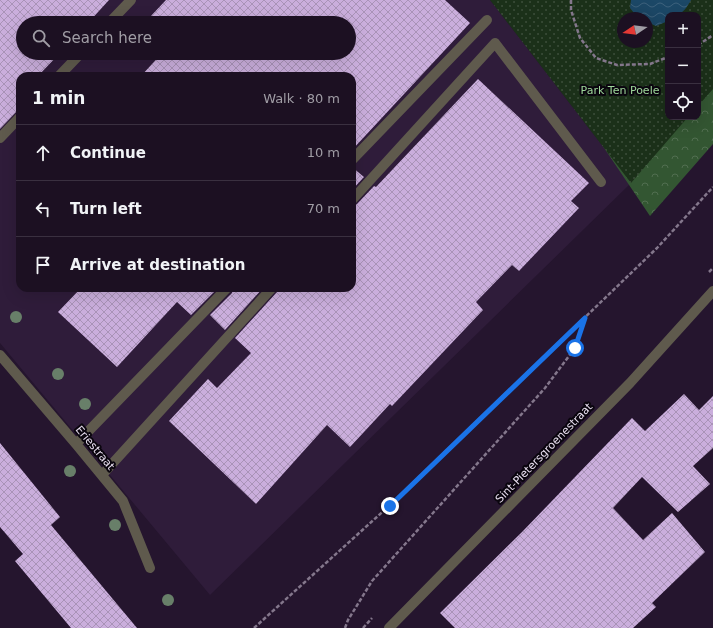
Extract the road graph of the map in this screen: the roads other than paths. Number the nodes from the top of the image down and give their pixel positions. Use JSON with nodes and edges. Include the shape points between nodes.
{"nodes":[{"id":1,"x":131,"y":0,"type":"edge"},
{"id":2,"x":116,"y":16,"type":"edge"},
{"id":3,"x":487,"y":20,"type":"dead end"},
{"id":4,"x":74,"y":60,"type":"edge"},
{"id":5,"x":63,"y":72,"type":"edge"},
{"id":6,"x":16,"y":121,"type":"edge"},
{"id":7,"x":0,"y":138,"type":"edge"},
{"id":8,"x":356,"y":156,"type":"edge"},
{"id":9,"x":601,"y":182,"type":"dead end"},
{"id":10,"x":356,"y":196,"type":"edge"},
{"id":11,"x":713,"y":291,"type":"edge"},
{"id":12,"x":223,"y":292,"type":"edge"},
{"id":13,"x":268,"y":292,"type":"edge"},
{"id":14,"x":0,"y":355,"type":"edge"},
{"id":15,"x":76,"y":444,"type":"junction"},
{"id":16,"x":102,"y":475,"type":"junction"},
{"id":17,"x":150,"y":568,"type":"dead end"},
{"id":18,"x":389,"y":628,"type":"edge"}],
"edges":[{"from":1,"to":2,"type":"street"},
{"from":3,"to":8,"type":"street"},
{"from":4,"to":5,"type":"street"},
{"from":6,"to":7,"type":"street"},
{"from":9,"to":10,"type":"street","via":[[495,43]]},
{"from":11,"to":18,"type":"street","name":"Sint-Pietersgroenestraat","via":[[630,383]]},
{"from":12,"to":15,"type":"street"},
{"from":13,"to":16,"type":"street"},
{"from":14,"to":15,"type":"street","name":"Eriestraat"},
{"from":15,"to":16,"type":"street","name":"Eriestraat"},
{"from":16,"to":17,"type":"street","name":"Eriestraat","via":[[123,501]]}]}
